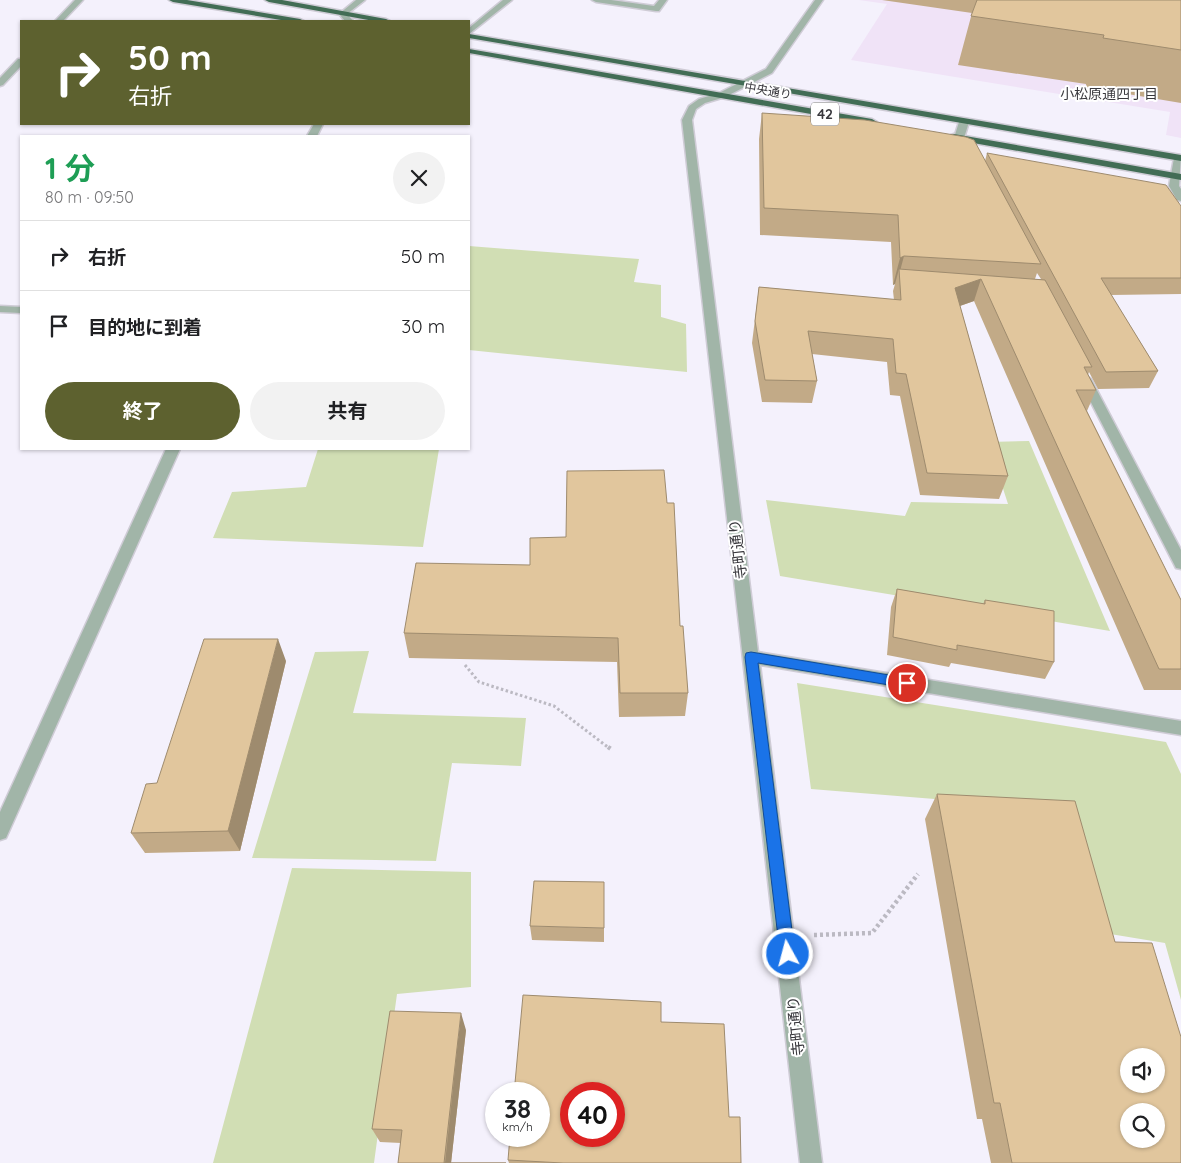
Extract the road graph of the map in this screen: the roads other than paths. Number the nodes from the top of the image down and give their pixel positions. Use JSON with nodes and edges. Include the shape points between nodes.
{"nodes":[{"id":1,"x":79,"y":0,"type":"edge"},
{"id":2,"x":173,"y":0,"type":"edge"},
{"id":3,"x":269,"y":0,"type":"edge"},
{"id":4,"x":361,"y":0,"type":"edge"},
{"id":5,"x":508,"y":0,"type":"edge"},
{"id":6,"x":596,"y":0,"type":"edge"},
{"id":7,"x":663,"y":0,"type":"edge"},
{"id":8,"x":819,"y":0,"type":"edge"},
{"id":9,"x":344,"y":14,"type":"junction"},
{"id":10,"x":60,"y":20,"type":"edge"},
{"id":11,"x":294,"y":20,"type":"edge"},
{"id":12,"x":348,"y":20,"type":"edge"},
{"id":13,"x":380,"y":20,"type":"edge"},
{"id":14,"x":470,"y":31,"type":"edge"},
{"id":15,"x":470,"y":36,"type":"edge"},
{"id":16,"x":470,"y":51,"type":"edge"},
{"id":17,"x":20,"y":62,"type":"edge"},
{"id":18,"x":748,"y":83,"type":"junction"},
{"id":19,"x":0,"y":84,"type":"edge"},
{"id":20,"x":722,"y":96,"type":"junction"},
{"id":21,"x":964,"y":122,"type":"junction"},
{"id":22,"x":883,"y":124,"type":"edge"},
{"id":23,"x":940,"y":134,"type":"edge"},
{"id":24,"x":959,"y":138,"type":"junction"},
{"id":25,"x":1180,"y":158,"type":"edge"},
{"id":26,"x":972,"y":163,"type":"edge"},
{"id":27,"x":1178,"y":177,"type":"edge"},
{"id":28,"x":1181,"y":198,"type":"edge"},
{"id":29,"x":0,"y":309,"type":"edge"},
{"id":30,"x":20,"y":310,"type":"edge"},
{"id":31,"x":1078,"y":366,"type":"edge"},
{"id":32,"x":173,"y":450,"type":"edge"},
{"id":33,"x":1181,"y":564,"type":"edge"},
{"id":34,"x":751,"y":657,"type":"junction"},
{"id":35,"x":1181,"y":728,"type":"edge"},
{"id":36,"x":0,"y":832,"type":"edge"},
{"id":37,"x":811,"y":1163,"type":"edge"}],
"edges":[{"from":1,"to":10,"type":"street"},
{"from":2,"to":11,"type":"highway"},
{"from":3,"to":9,"type":"highway"},
{"from":4,"to":9,"type":"street"},
{"from":5,"to":14,"type":"street"},
{"from":6,"to":7,"type":"street","via":[[656,9]]},
{"from":8,"to":18,"type":"street","name":"寺町通り","via":[[769,71]]},
{"from":9,"to":12,"type":"street"},
{"from":9,"to":13,"type":"highway"},
{"from":15,"to":18,"type":"highway","name":"中央通り","number":"42"},
{"from":16,"to":20,"type":"highway","name":"中央通り","number":"42"},
{"from":17,"to":19,"type":"street"},
{"from":18,"to":20,"type":"street","name":"寺町通り"},
{"from":18,"to":21,"type":"highway","name":"中央通り","number":"42"},
{"from":20,"to":22,"type":"highway","name":"中央通り","number":"42"},
{"from":20,"to":34,"type":"street","name":"寺町通り","via":[[702,101],[692,108],[687,120]]},
{"from":21,"to":24,"type":"street"},
{"from":21,"to":25,"type":"highway","name":"中央通り","number":"42"},
{"from":23,"to":24,"type":"highway"},
{"from":24,"to":26,"type":"street"},
{"from":24,"to":27,"type":"highway"},
{"from":25,"to":27,"type":"street"},
{"from":27,"to":28,"type":"street","via":[[1174,186]]},
{"from":29,"to":30,"type":"street"},
{"from":31,"to":33,"type":"street"},
{"from":32,"to":36,"type":"street"},
{"from":34,"to":35,"type":"street"},
{"from":34,"to":37,"type":"street","name":"寺町通り"}]}
